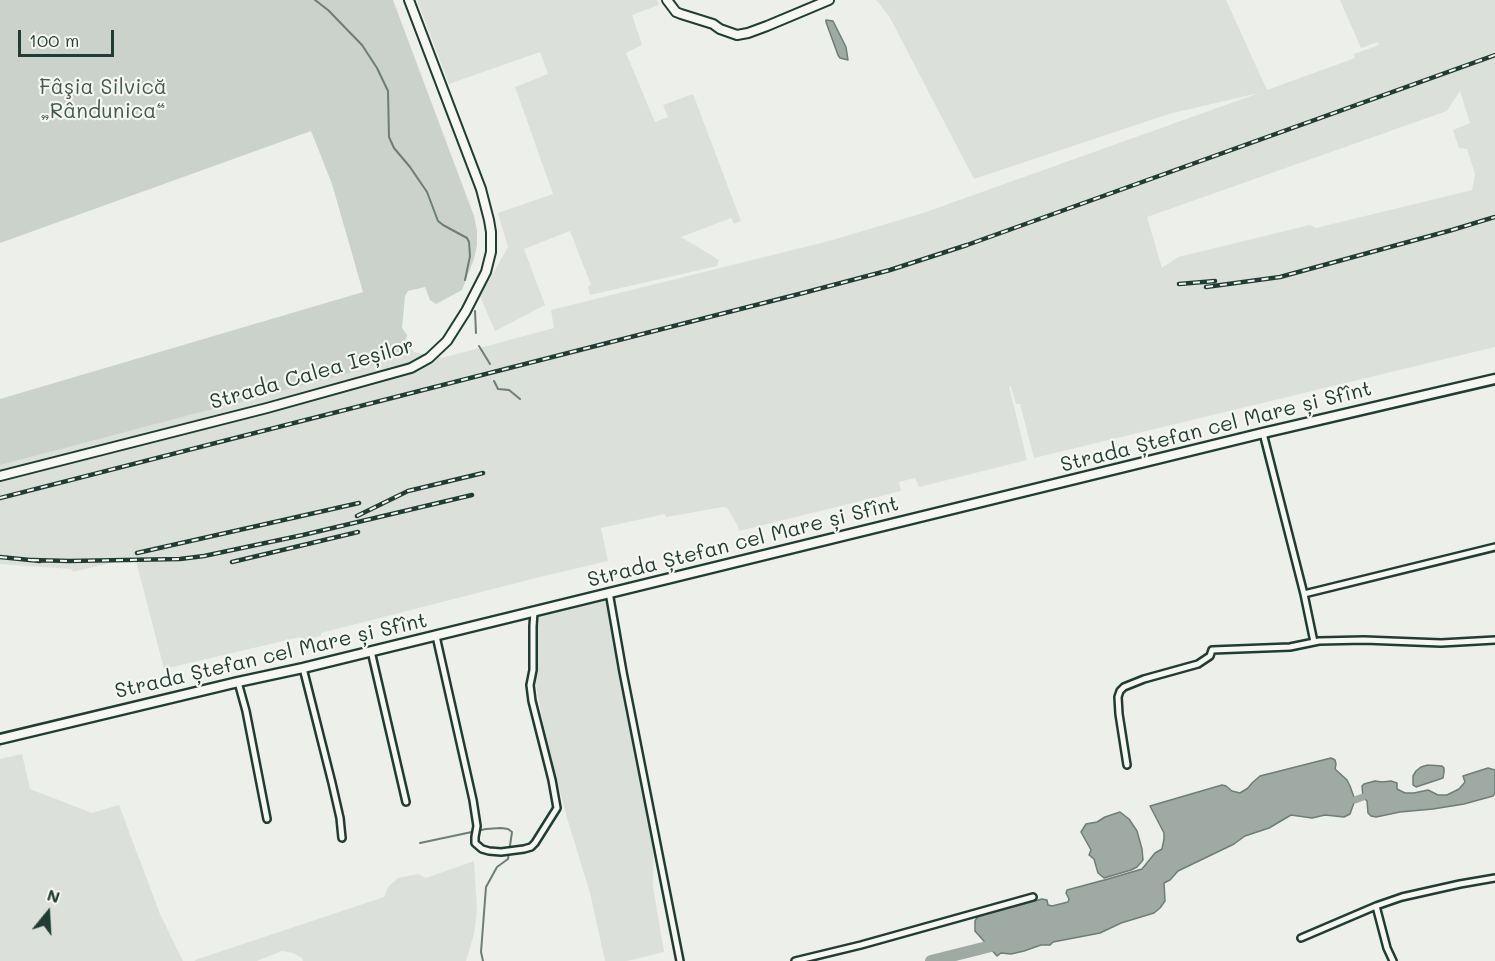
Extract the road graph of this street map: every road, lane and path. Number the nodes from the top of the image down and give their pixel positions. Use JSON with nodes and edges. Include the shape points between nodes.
{"nodes":[{"id":1,"x":409,"y":0,"type":"edge"},
{"id":2,"x":667,"y":0,"type":"edge"},
{"id":3,"x":829,"y":0,"type":"edge"},
{"id":4,"x":1495,"y":379,"type":"edge"},
{"id":5,"x":1263,"y":433,"type":"junction"},
{"id":6,"x":0,"y":476,"type":"edge"},
{"id":7,"x":1495,"y":547,"type":"edge"},
{"id":8,"x":609,"y":592,"type":"junction"},
{"id":9,"x":1304,"y":594,"type":"junction"},
{"id":10,"x":534,"y":612,"type":"junction"},
{"id":11,"x":436,"y":636,"type":"junction"},
{"id":12,"x":1495,"y":640,"type":"edge"},
{"id":13,"x":1314,"y":642,"type":"junction"},
{"id":14,"x":371,"y":651,"type":"junction"},
{"id":15,"x":303,"y":668,"type":"junction"},
{"id":16,"x":238,"y":682,"type":"junction"},
{"id":17,"x":0,"y":739,"type":"edge"},
{"id":18,"x":1127,"y":765,"type":"dead end"},
{"id":19,"x":406,"y":802,"type":"dead end"},
{"id":20,"x":267,"y":819,"type":"dead end"},
{"id":21,"x":342,"y":838,"type":"dead end"},
{"id":22,"x":1495,"y":878,"type":"edge"},
{"id":23,"x":1033,"y":897,"type":"dead end"},
{"id":24,"x":1376,"y":906,"type":"junction"},
{"id":25,"x":1301,"y":938,"type":"dead end"},
{"id":26,"x":680,"y":961,"type":"edge"},
{"id":27,"x":795,"y":961,"type":"edge"},
{"id":28,"x":1393,"y":961,"type":"edge"}],
"edges":[{"from":1,"to":6,"type":"street","name":"Strada Calea Ieșilor","via":[[481,189],[491,232],[486,272],[447,342],[411,368]]},
{"from":2,"to":3,"type":"street","via":[[676,12],[737,34]]},
{"from":4,"to":5,"type":"main road","name":"Strada Ștefan cel Mare și Sfînt"},
{"from":5,"to":8,"type":"main road","name":"Strada Ștefan cel Mare și Sfînt"},
{"from":5,"to":9,"type":"street"},
{"from":7,"to":9,"type":"street"},
{"from":8,"to":10,"type":"main road","name":"Strada Ștefan cel Mare și Sfînt"},
{"from":8,"to":26,"type":"street"},
{"from":9,"to":13,"type":"street"},
{"from":10,"to":11,"type":"main road","name":"Strada Ștefan cel Mare și Sfînt"},
{"from":10,"to":11,"type":"street","via":[[530,685],[557,808],[531,847],[495,852],[476,843],[473,800]]},
{"from":11,"to":14,"type":"main road","name":"Strada Ștefan cel Mare și Sfînt"},
{"from":12,"to":13,"type":"street","via":[[1441,644]]},
{"from":13,"to":18,"type":"street","via":[[1290,647],[1212,650],[1198,664],[1124,687],[1118,697]]},
{"from":14,"to":15,"type":"main road","name":"Strada Ștefan cel Mare și Sfînt"},
{"from":14,"to":19,"type":"street"},
{"from":15,"to":16,"type":"main road","name":"Strada Ștefan cel Mare și Sfînt"},
{"from":15,"to":21,"type":"street"},
{"from":16,"to":17,"type":"main road","name":"Strada Ștefan cel Mare și Sfînt"},
{"from":16,"to":20,"type":"street"},
{"from":22,"to":24,"type":"street"},
{"from":23,"to":27,"type":"street"},
{"from":24,"to":25,"type":"street"},
{"from":24,"to":28,"type":"street"}]}
